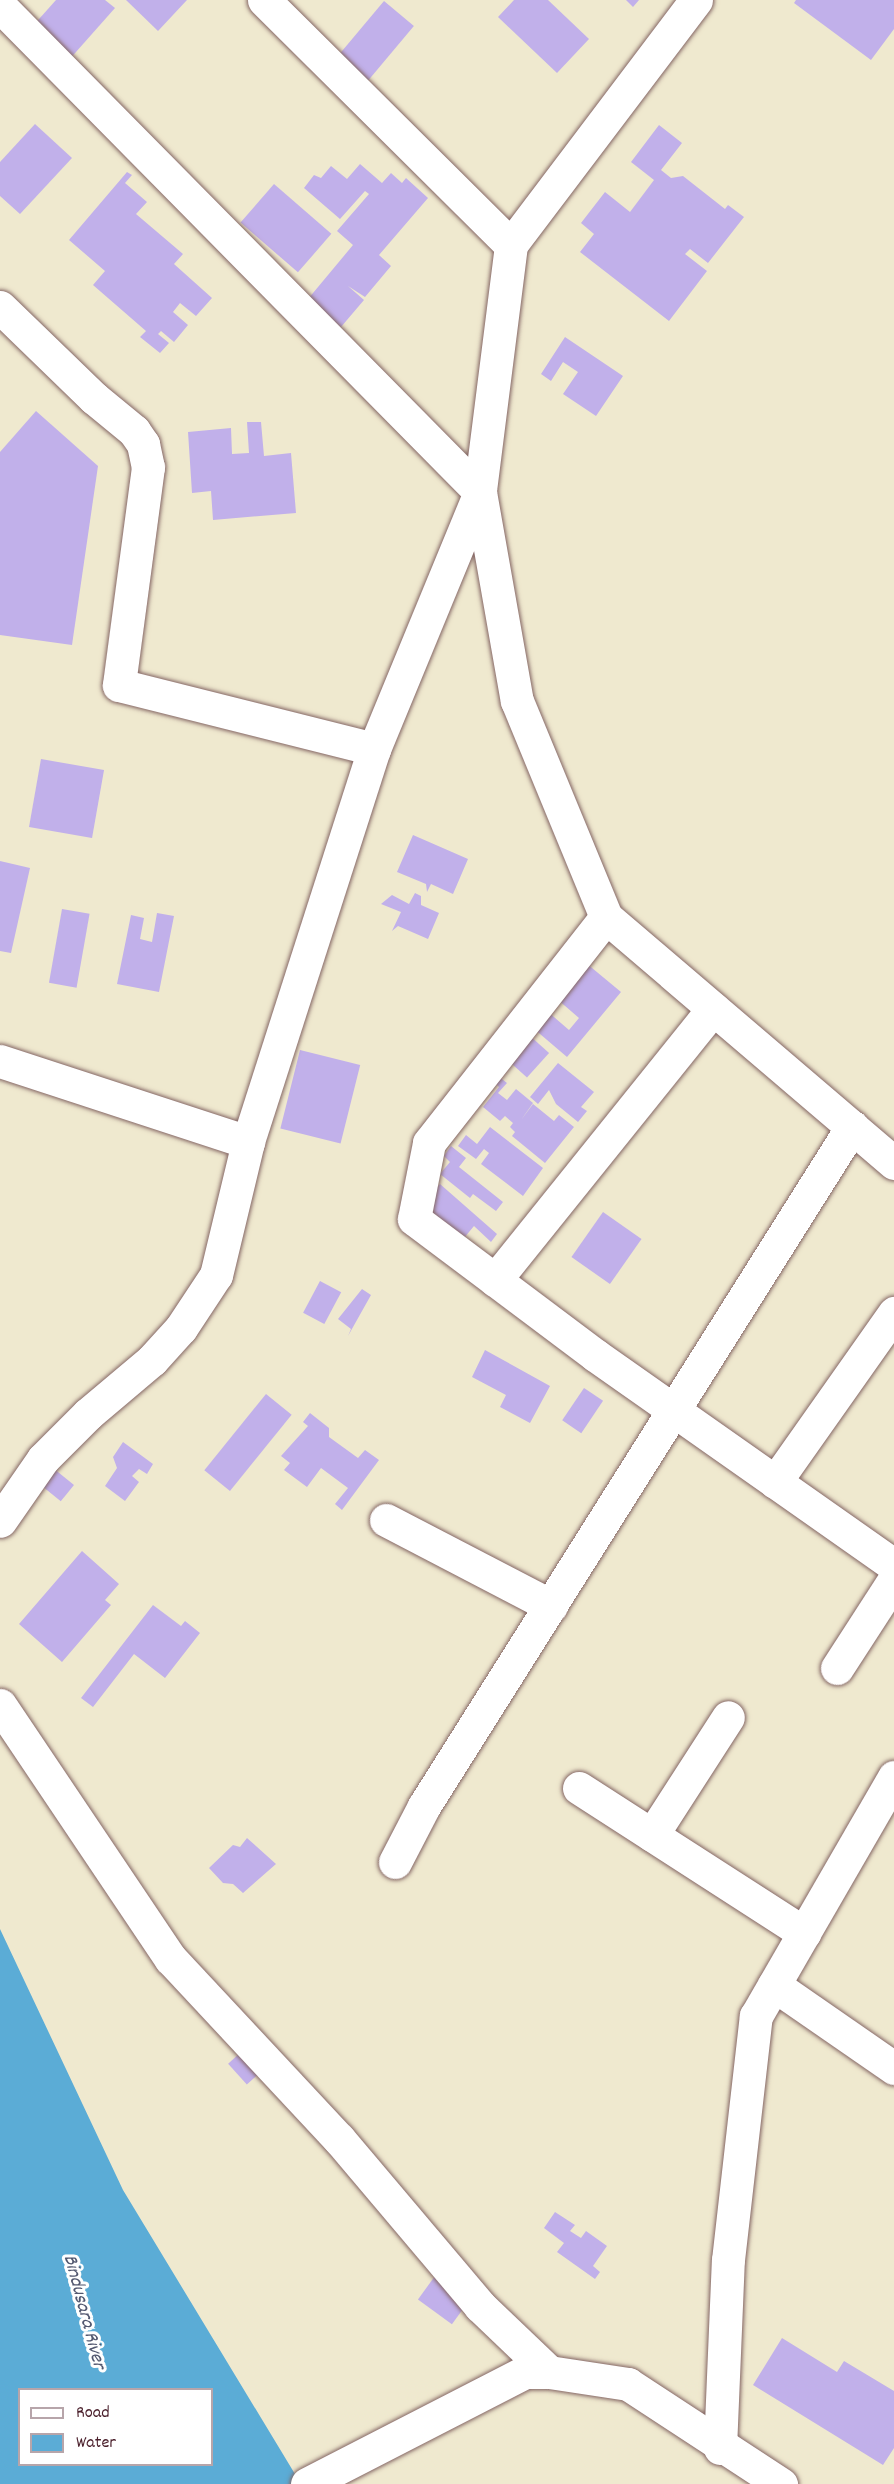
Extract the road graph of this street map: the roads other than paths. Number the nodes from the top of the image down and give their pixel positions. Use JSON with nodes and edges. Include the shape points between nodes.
{"nodes":[{"id":1,"x":264,"y":0,"type":"edge"},
{"id":2,"x":696,"y":0,"type":"edge"},
{"id":3,"x":0,"y":6,"type":"edge"},
{"id":4,"x":510,"y":245,"type":"junction"},
{"id":5,"x":0,"y":307,"type":"edge"},
{"id":6,"x":480,"y":492,"type":"junction"},
{"id":7,"x":374,"y":749,"type":"junction"},
{"id":8,"x":606,"y":917,"type":"junction"},
{"id":9,"x":713,"y":1009,"type":"junction"},
{"id":10,"x":0,"y":1062,"type":"edge"},
{"id":11,"x":852,"y":1127,"type":"junction"},
{"id":12,"x":248,"y":1142,"type":"junction"},
{"id":13,"x":894,"y":1163,"type":"edge"},
{"id":14,"x":495,"y":1280,"type":"junction"},
{"id":15,"x":894,"y":1312,"type":"edge"},
{"id":16,"x":674,"y":1410,"type":"junction"},
{"id":17,"x":775,"y":1482,"type":"junction"},
{"id":18,"x":386,"y":1520,"type":"dead end"},
{"id":19,"x":0,"y":1521,"type":"edge"},
{"id":20,"x":894,"y":1565,"type":"edge"},
{"id":21,"x":894,"y":1580,"type":"edge"},
{"id":22,"x":551,"y":1606,"type":"junction"},
{"id":23,"x":837,"y":1668,"type":"dead end"},
{"id":24,"x":0,"y":1705,"type":"edge"},
{"id":25,"x":728,"y":1717,"type":"dead end"},
{"id":26,"x":894,"y":1777,"type":"edge"},
{"id":27,"x":579,"y":1788,"type":"dead end"},
{"id":28,"x":652,"y":1835,"type":"junction"},
{"id":29,"x":395,"y":1862,"type":"dead end"},
{"id":30,"x":804,"y":1933,"type":"junction"},
{"id":31,"x":774,"y":1985,"type":"junction"},
{"id":32,"x":894,"y":2068,"type":"edge"},
{"id":33,"x":549,"y":2372,"type":"junction"},
{"id":34,"x":720,"y":2448,"type":"junction"},
{"id":35,"x":307,"y":2484,"type":"edge"},
{"id":36,"x":782,"y":2484,"type":"edge"}],
"edges":[{"from":1,"to":4,"type":"street"},
{"from":2,"to":4,"type":"street"},
{"from":3,"to":6,"type":"street"},
{"from":4,"to":6,"type":"street"},
{"from":5,"to":7,"type":"street","via":[[78,384],[134,431],[143,444],[148,466],[119,685]]},
{"from":6,"to":7,"type":"street"},
{"from":6,"to":8,"type":"street","via":[[516,701]]},
{"from":7,"to":12,"type":"street"},
{"from":8,"to":9,"type":"street"},
{"from":8,"to":14,"type":"street","via":[[429,1143],[414,1219]]},
{"from":9,"to":11,"type":"street"},
{"from":9,"to":14,"type":"street"},
{"from":10,"to":12,"type":"street"},
{"from":11,"to":13,"type":"street"},
{"from":11,"to":16,"type":"street"},
{"from":12,"to":19,"type":"street","via":[[216,1275],[181,1328],[152,1360],[88,1414],[43,1459]]},
{"from":14,"to":16,"type":"street"},
{"from":15,"to":17,"type":"street"},
{"from":16,"to":17,"type":"street"},
{"from":16,"to":22,"type":"street"},
{"from":17,"to":20,"type":"street"},
{"from":18,"to":22,"type":"street"},
{"from":21,"to":23,"type":"street"},
{"from":22,"to":29,"type":"street","via":[[424,1806]]},
{"from":24,"to":33,"type":"street","via":[[171,1959],[339,2139],[480,2306]]},
{"from":25,"to":28,"type":"street"},
{"from":26,"to":30,"type":"street"},
{"from":27,"to":28,"type":"street"},
{"from":28,"to":30,"type":"street"},
{"from":30,"to":31,"type":"street"},
{"from":31,"to":32,"type":"street"},
{"from":31,"to":34,"type":"street","via":[[756,2016],[753,2039],[728,2260]]},
{"from":33,"to":34,"type":"street","via":[[628,2384]]},
{"from":33,"to":35,"type":"street","via":[[525,2372]]},
{"from":34,"to":36,"type":"street"}]}
